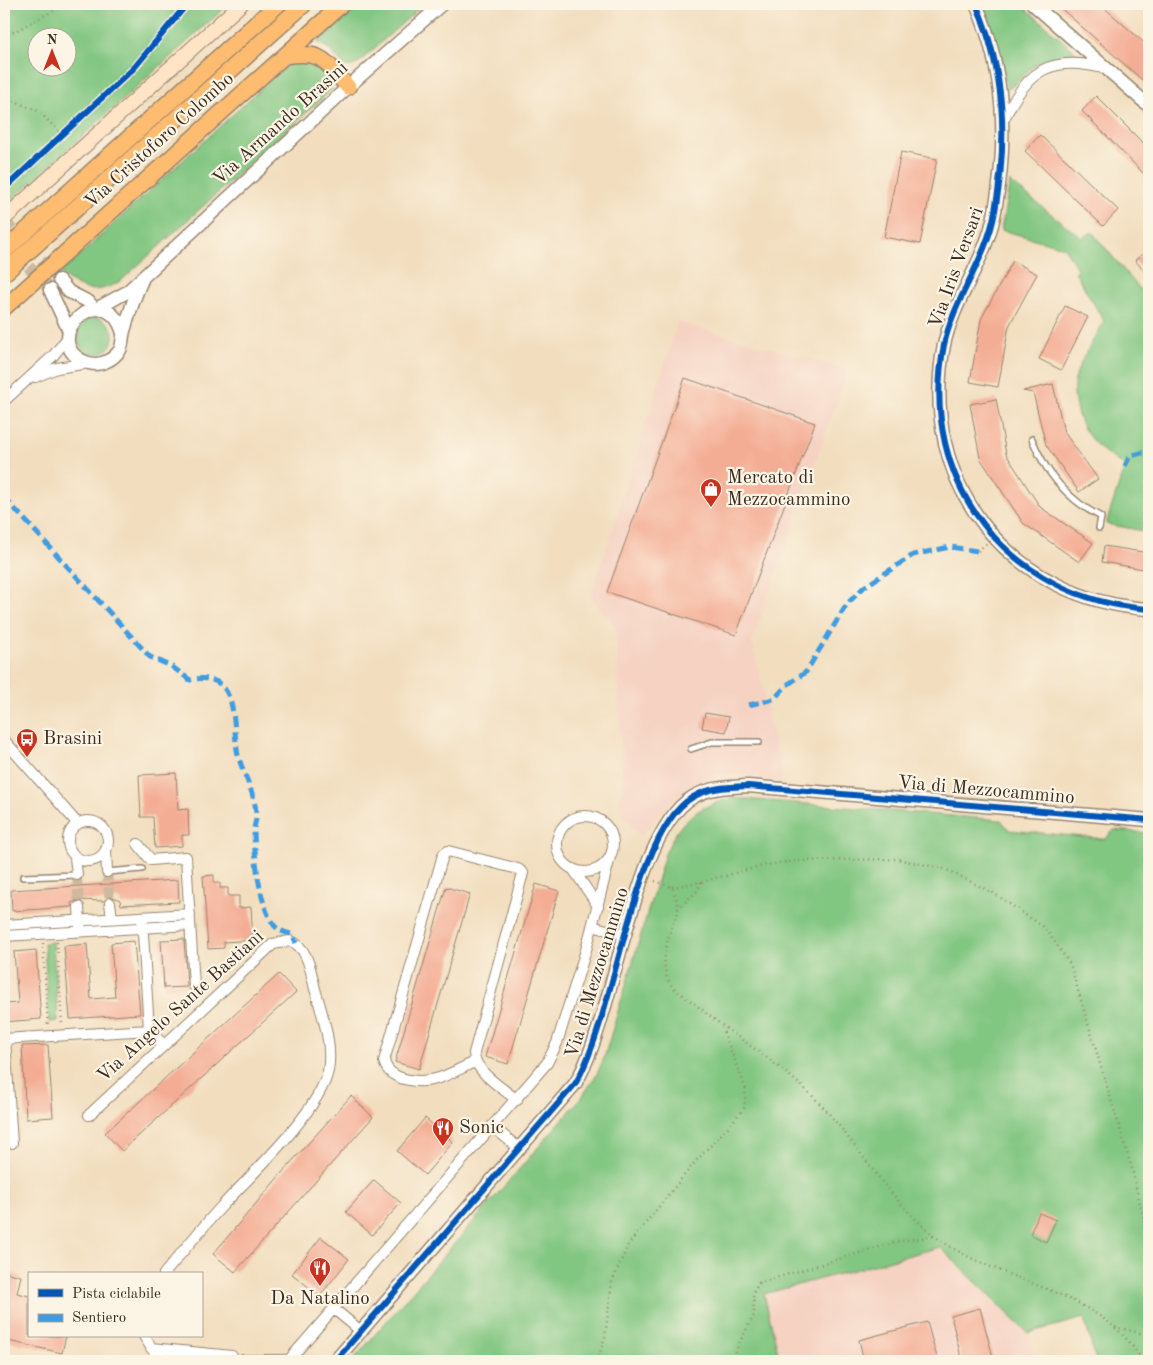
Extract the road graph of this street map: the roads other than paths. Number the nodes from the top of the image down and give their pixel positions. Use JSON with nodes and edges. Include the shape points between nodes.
{"nodes":[{"id":1,"x":241,"y":4,"type":"edge"},
{"id":2,"x":278,"y":4,"type":"edge"},
{"id":3,"x":304,"y":4,"type":"edge"},
{"id":4,"x":342,"y":4,"type":"edge"},
{"id":5,"x":442,"y":4,"type":"edge"},
{"id":6,"x":976,"y":4,"type":"edge"},
{"id":7,"x":1033,"y":4,"type":"edge"},
{"id":8,"x":284,"y":56,"type":"junction"},
{"id":9,"x":1109,"y":70,"type":"junction"},
{"id":10,"x":348,"y":87,"type":"junction"},
{"id":11,"x":1149,"y":106,"type":"edge"},
{"id":12,"x":1004,"y":119,"type":"junction"},
{"id":13,"x":4,"y":219,"type":"edge"},
{"id":14,"x":4,"y":251,"type":"edge"},
{"id":15,"x":4,"y":273,"type":"edge"},
{"id":16,"x":145,"y":274,"type":"junction"},
{"id":17,"x":59,"y":280,"type":"tunnel mouth"},
{"id":18,"x":50,"y":290,"type":"tunnel mouth"},
{"id":19,"x":4,"y":308,"type":"edge"},
{"id":20,"x":95,"y":309,"type":"junction"},
{"id":21,"x":123,"y":333,"type":"junction"},
{"id":22,"x":69,"y":334,"type":"junction"},
{"id":23,"x":90,"y":363,"type":"junction"},
{"id":24,"x":26,"y":382,"type":"junction"},
{"id":25,"x":4,"y":401,"type":"edge"},
{"id":26,"x":1032,"y":439,"type":"dead end"},
{"id":27,"x":1099,"y":528,"type":"dead end"},
{"id":28,"x":1149,"y":609,"type":"edge"},
{"id":29,"x":4,"y":740,"type":"edge"},
{"id":30,"x":758,"y":742,"type":"dead end"},
{"id":31,"x":691,"y":749,"type":"dead end"},
{"id":32,"x":1149,"y":820,"type":"edge"},
{"id":33,"x":78,"y":824,"type":"junction"},
{"id":34,"x":138,"y":844,"type":"dead end"},
{"id":35,"x":106,"y":850,"type":"junction"},
{"id":36,"x":610,"y":856,"type":"junction"},
{"id":37,"x":75,"y":857,"type":"junction"},
{"id":38,"x":573,"y":869,"type":"junction"},
{"id":39,"x":142,"y":870,"type":"dead end"},
{"id":40,"x":107,"y":872,"type":"joint"},
{"id":41,"x":77,"y":874,"type":"joint"},
{"id":42,"x":23,"y":877,"type":"dead end"},
{"id":43,"x":110,"y":902,"type":"tunnel mouth"},
{"id":44,"x":598,"y":906,"type":"junction"},
{"id":45,"x":79,"y":907,"type":"tunnel mouth"},
{"id":46,"x":190,"y":914,"type":"junction"},
{"id":47,"x":142,"y":917,"type":"junction"},
{"id":48,"x":112,"y":918,"type":"junction"},
{"id":49,"x":80,"y":920,"type":"junction"},
{"id":50,"x":41,"y":923,"type":"junction"},
{"id":51,"x":4,"y":925,"type":"edge"},
{"id":52,"x":190,"y":925,"type":"junction"},
{"id":53,"x":592,"y":926,"type":"junction"},
{"id":54,"x":143,"y":929,"type":"junction"},
{"id":55,"x":81,"y":932,"type":"junction"},
{"id":56,"x":42,"y":934,"type":"junction"},
{"id":57,"x":626,"y":935,"type":"junction"},
{"id":58,"x":4,"y":936,"type":"edge"},
{"id":59,"x":194,"y":986,"type":"dead end"},
{"id":60,"x":150,"y":1030,"type":"junction"},
{"id":61,"x":5,"y":1039,"type":"edge"},
{"id":62,"x":164,"y":1046,"type":"junction"},
{"id":63,"x":475,"y":1062,"type":"junction"},
{"id":64,"x":517,"y":1100,"type":"junction"},
{"id":65,"x":89,"y":1115,"type":"dead end"},
{"id":66,"x":493,"y":1127,"type":"junction"},
{"id":67,"x":12,"y":1143,"type":"dead end"},
{"id":68,"x":520,"y":1149,"type":"junction"},
{"id":69,"x":166,"y":1272,"type":"edge"},
{"id":70,"x":334,"y":1309,"type":"junction"},
{"id":71,"x":362,"y":1332,"type":"junction"},
{"id":72,"x":145,"y":1338,"type":"edge"},
{"id":73,"x":150,"y":1348,"type":"junction"},
{"id":74,"x":232,"y":1356,"type":"junction"},
{"id":75,"x":243,"y":1360,"type":"edge"},
{"id":76,"x":288,"y":1360,"type":"edge"},
{"id":77,"x":160,"y":1361,"type":"edge"},
{"id":78,"x":213,"y":1361,"type":"edge"},
{"id":79,"x":335,"y":1361,"type":"edge"}],
"edges":[{"from":1,"to":13,"type":"main road"},
{"from":2,"to":14,"type":"highway","name":"Via Cristoforo Colombo"},
{"from":3,"to":15,"type":"highway","name":"Via Cristoforo Colombo"},
{"from":4,"to":8,"type":"main road","name":"Via Cristoforo Colombo"},
{"from":5,"to":10,"type":"street","name":"Via Armando Brasini"},
{"from":6,"to":12,"type":"street","name":"Via Iris Versari","via":[[992,49]]},
{"from":7,"to":9,"type":"street"},
{"from":8,"to":10,"type":"main road","via":[[306,53],[318,56]]},
{"from":8,"to":19,"type":"main road","name":"Via Cristoforo Colombo"},
{"from":9,"to":11,"type":"street"},
{"from":9,"to":12,"type":"street","via":[[1071,63],[1042,70],[1018,90]]},
{"from":10,"to":16,"type":"street","name":"Via Armando Brasini"},
{"from":12,"to":28,"type":"street","name":"Via Iris Versari","via":[[992,224],[956,310],[943,355],[940,414],[950,462],[978,517],[1024,566],[1078,595]]},
{"from":16,"to":20,"type":"street","name":"Via Armando Brasini","via":[[119,298]]},
{"from":16,"to":21,"type":"street","name":"Via Armando Brasini"},
{"from":17,"to":20,"type":"street","via":[[68,292],[89,302]]},
{"from":18,"to":22,"type":"street"},
{"from":20,"to":21,"type":"street","via":[[115,318]]},
{"from":20,"to":22,"type":"street","name":"Via Armando Brasini","via":[[77,317]]},
{"from":21,"to":23,"type":"street","name":"Via Armando Brasini","via":[[120,350],[114,357],[98,364]]},
{"from":22,"to":23,"type":"street","via":[[74,354]]},
{"from":22,"to":24,"type":"street","name":"Via Armando Brasini","via":[[53,356]]},
{"from":23,"to":24,"type":"street","name":"Via Armando Brasini","via":[[53,369]]},
{"from":24,"to":25,"type":"street","name":"Via Armando Brasini"},
{"from":26,"to":27,"type":"lane","via":[[1056,482],[1068,496],[1101,517]]},
{"from":29,"to":33,"type":"street"},
{"from":30,"to":31,"type":"lane","via":[[720,742]]},
{"from":32,"to":57,"type":"street","name":"Via di Mezzocammino","via":[[755,787],[702,793],[677,810],[660,834]]},
{"from":33,"to":35,"type":"street","via":[[90,822],[102,827],[108,838]]},
{"from":33,"to":37,"type":"street","via":[[69,833],[68,840]]},
{"from":34,"to":46,"type":"street","via":[[151,860],[186,857]]},
{"from":35,"to":37,"type":"street","via":[[93,861]]},
{"from":35,"to":40,"type":"street"},
{"from":36,"to":38,"type":"street","via":[[595,870],[583,872]]},
{"from":36,"to":38,"type":"street","via":[[613,846],[608,827],[591,817],[580,817],[564,826],[557,845],[564,862]]},
{"from":36,"to":44,"type":"street"},
{"from":37,"to":41,"type":"street"},
{"from":38,"to":44,"type":"street"},
{"from":39,"to":40,"type":"lane"},
{"from":41,"to":42,"type":"lane"},
{"from":43,"to":48,"type":"street"},
{"from":44,"to":53,"type":"street"},
{"from":45,"to":49,"type":"street"},
{"from":46,"to":47,"type":"street"},
{"from":46,"to":52,"type":"street"},
{"from":47,"to":48,"type":"street"},
{"from":47,"to":54,"type":"street"},
{"from":48,"to":49,"type":"street"},
{"from":49,"to":50,"type":"street"},
{"from":49,"to":55,"type":"street"},
{"from":50,"to":51,"type":"street"},
{"from":50,"to":56,"type":"street"},
{"from":52,"to":54,"type":"street"},
{"from":52,"to":59,"type":"street"},
{"from":53,"to":57,"type":"street"},
{"from":53,"to":64,"type":"street","via":[[553,1053]]},
{"from":54,"to":55,"type":"street"},
{"from":54,"to":60,"type":"street"},
{"from":55,"to":56,"type":"street"},
{"from":56,"to":58,"type":"street"},
{"from":57,"to":68,"type":"street","name":"Via di Mezzocammino","via":[[583,1072],[566,1097]]},
{"from":60,"to":61,"type":"street"},
{"from":60,"to":62,"type":"street"},
{"from":61,"to":67,"type":"street"},
{"from":62,"to":65,"type":"street","name":"Via Angelo Sante Bastiani"},
{"from":62,"to":69,"type":"street","name":"Via Angelo Sante Bastiani","via":[[273,944],[290,941],[302,949],[328,1042],[329,1058],[324,1084],[303,1117]]},
{"from":63,"to":63,"type":"street","via":[[474,1048],[524,875],[518,869],[448,851],[442,855],[384,1061],[394,1074],[417,1081],[442,1077]]},
{"from":63,"to":64,"type":"street"},
{"from":64,"to":66,"type":"street"},
{"from":66,"to":68,"type":"street"},
{"from":66,"to":70,"type":"street"},
{"from":68,"to":71,"type":"street","name":"Via di Mezzocammino"},
{"from":70,"to":71,"type":"street"},
{"from":70,"to":76,"type":"street"},
{"from":71,"to":79,"type":"street","name":"Via di Mezzocammino"},
{"from":72,"to":73,"type":"street"},
{"from":73,"to":74,"type":"street"},
{"from":73,"to":77,"type":"street"},
{"from":74,"to":75,"type":"street"},
{"from":74,"to":78,"type":"street"},
{"from":75,"to":76,"type":"street"}]}
